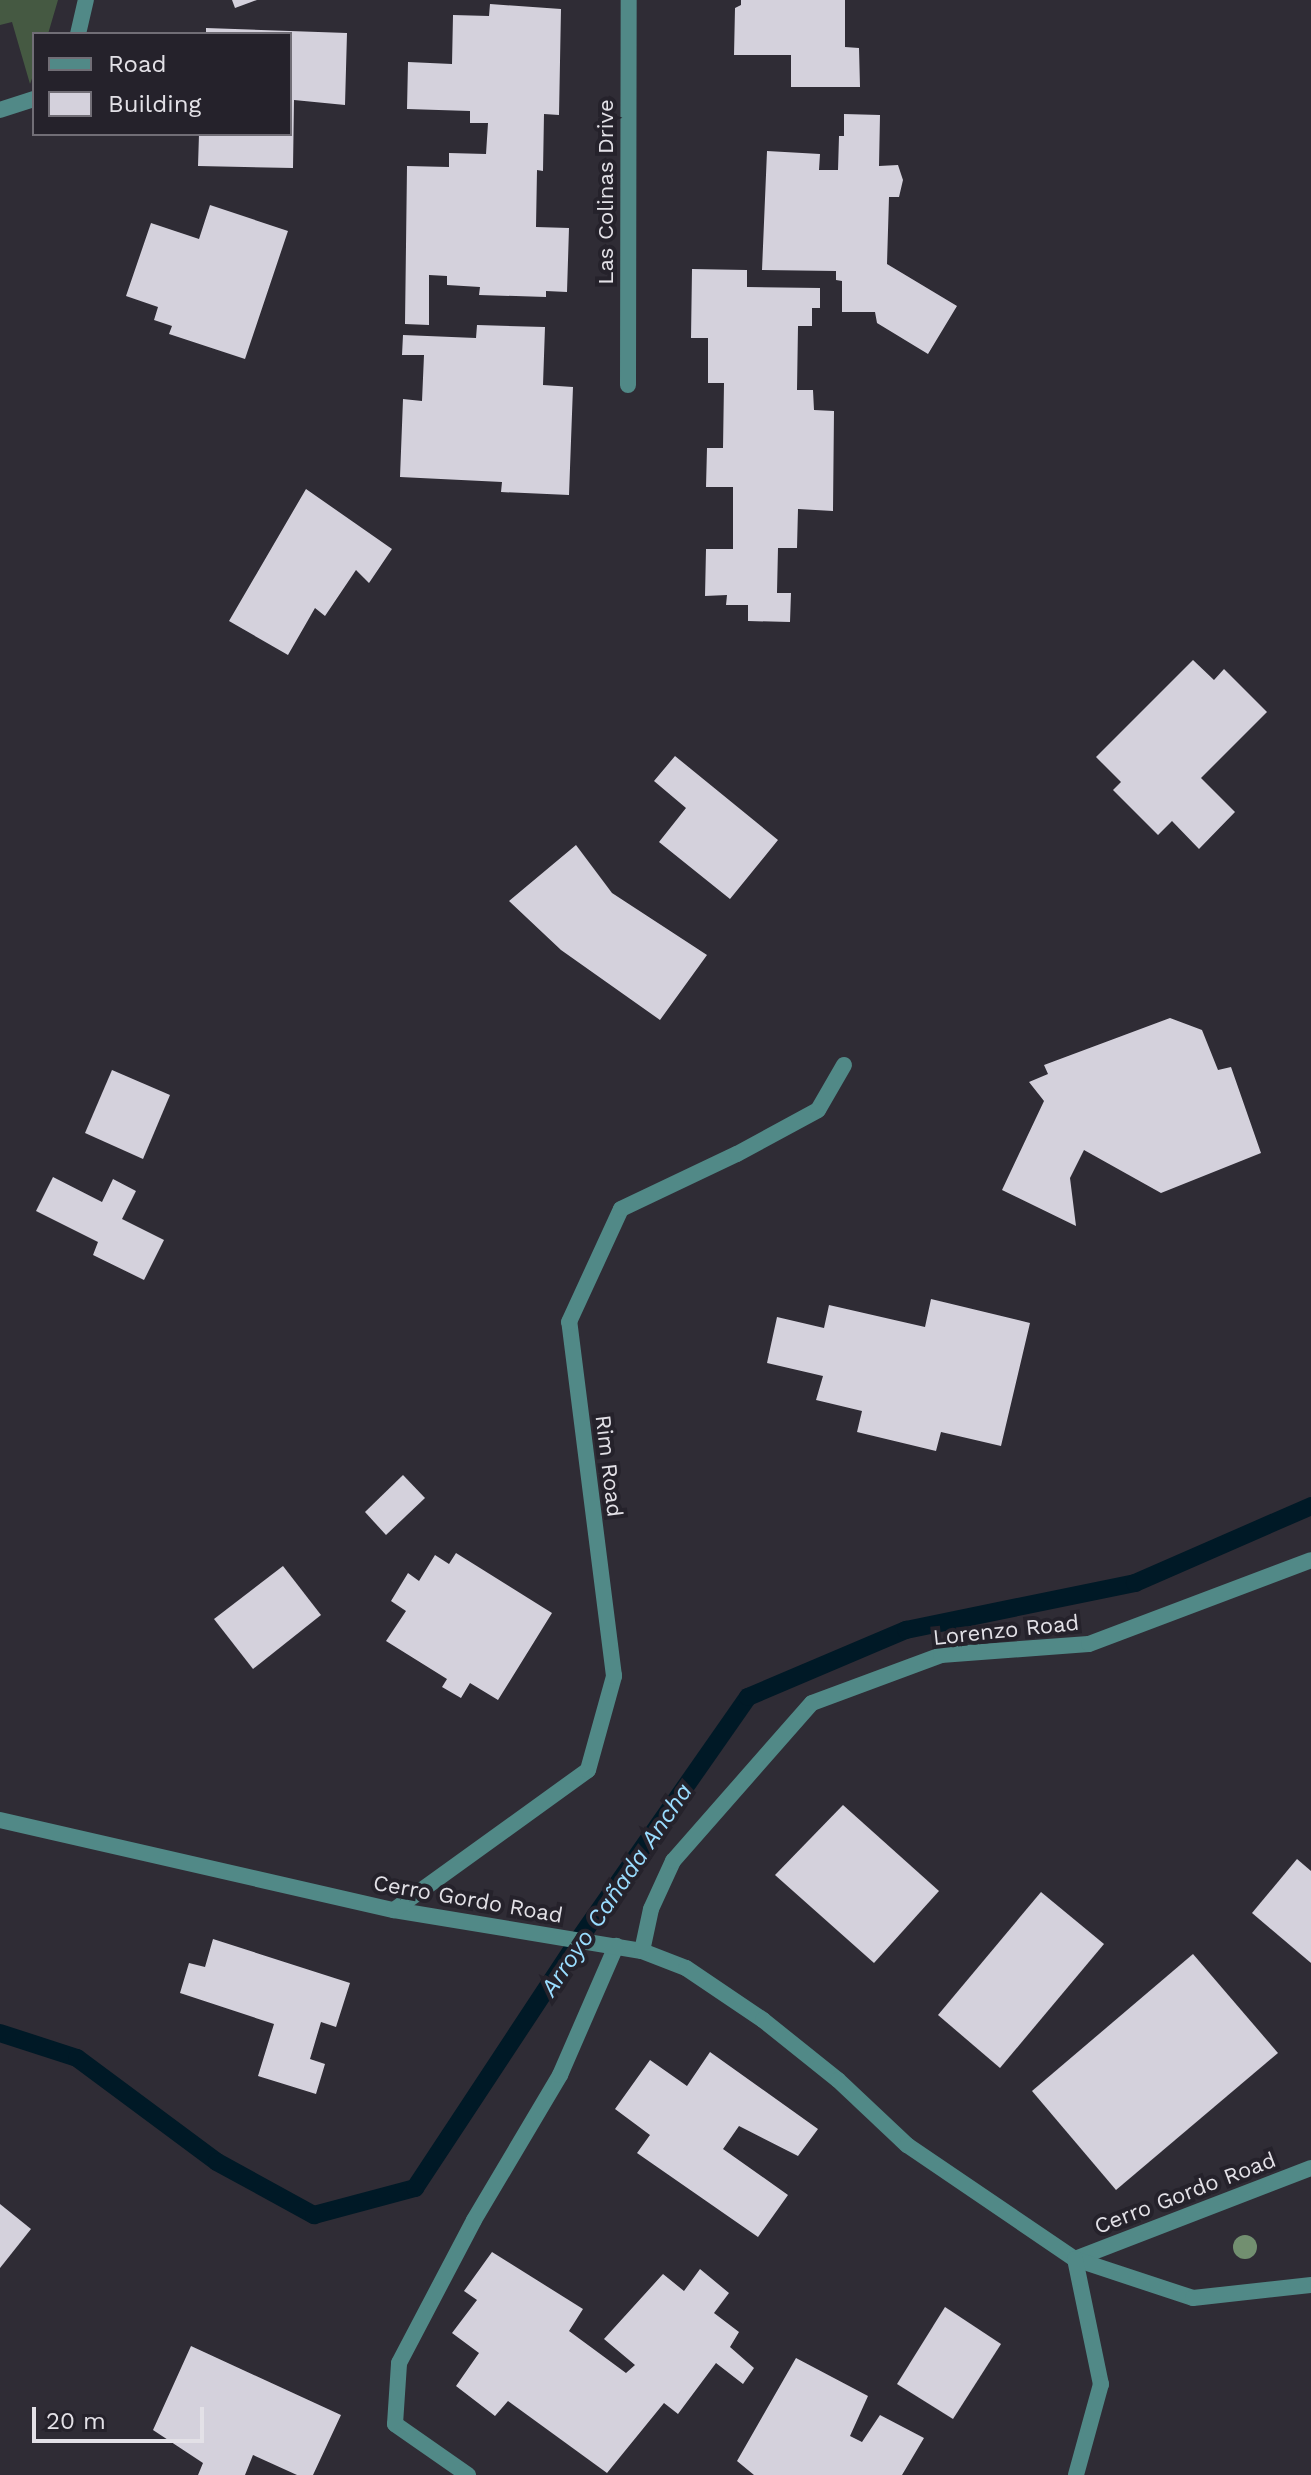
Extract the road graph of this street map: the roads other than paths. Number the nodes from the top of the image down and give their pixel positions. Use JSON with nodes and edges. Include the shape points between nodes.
{"nodes":[{"id":1,"x":86,"y":0,"type":"edge"},
{"id":2,"x":629,"y":0,"type":"edge"},
{"id":3,"x":78,"y":32,"type":"edge"},
{"id":4,"x":32,"y":100,"type":"edge"},
{"id":5,"x":0,"y":110,"type":"edge"},
{"id":6,"x":628,"y":385,"type":"dead end"},
{"id":7,"x":844,"y":1065,"type":"dead end"},
{"id":8,"x":1311,"y":1560,"type":"edge"},
{"id":9,"x":0,"y":1820,"type":"edge"},
{"id":10,"x":394,"y":1910,"type":"junction"},
{"id":11,"x":616,"y":1946,"type":"junction"},
{"id":12,"x":642,"y":1951,"type":"junction"},
{"id":13,"x":1311,"y":2168,"type":"edge"},
{"id":14,"x":1075,"y":2259,"type":"junction"},
{"id":15,"x":1311,"y":2285,"type":"edge"},
{"id":16,"x":468,"y":2475,"type":"edge"},
{"id":17,"x":1076,"y":2475,"type":"edge"}],
"edges":[{"from":1,"to":3,"type":"street"},
{"from":2,"to":6,"type":"street","name":"Las Colinas Drive"},
{"from":4,"to":5,"type":"street"},
{"from":7,"to":10,"type":"street","name":"Rim Road","via":[[818,1110],[621,1209],[569,1322],[614,1676],[588,1770]]},
{"from":8,"to":12,"type":"street","name":"Lorenzo Road","via":[[1089,1644],[941,1655],[812,1703],[673,1861],[651,1909]]},
{"from":9,"to":10,"type":"street","name":"Cerro Gordo Road"},
{"from":10,"to":11,"type":"street","name":"Cerro Gordo Road"},
{"from":11,"to":12,"type":"street","name":"Cerro Gordo Road"},
{"from":11,"to":16,"type":"street","via":[[560,2075],[474,2220],[399,2363],[395,2424]]},
{"from":12,"to":14,"type":"street","name":"Cerro Gordo Road","via":[[686,1968],[763,2020],[907,2145]]},
{"from":13,"to":14,"type":"street","name":"Cerro Gordo Road"},
{"from":14,"to":15,"type":"street","name":"Cerro Gordo Road","via":[[1193,2298]]},
{"from":14,"to":17,"type":"street","via":[[1101,2384]]}]}
